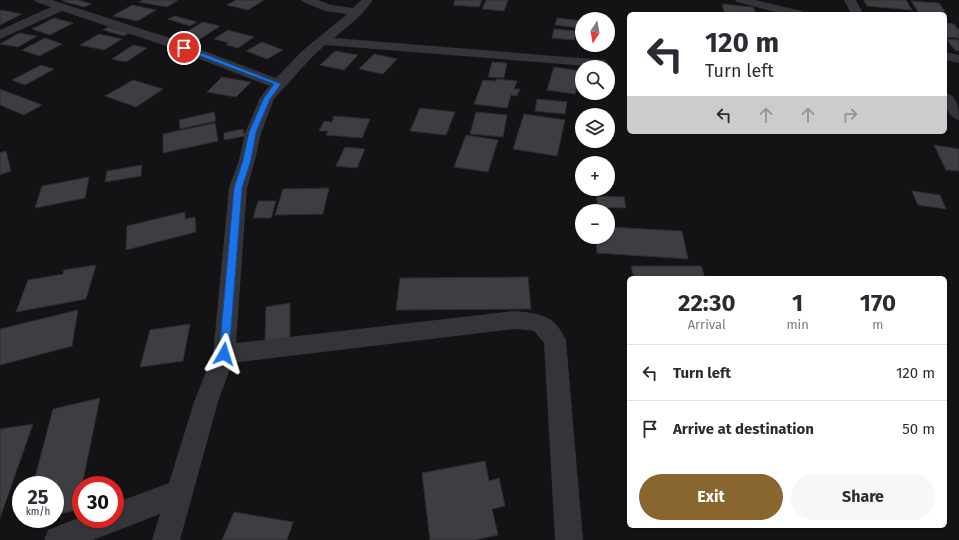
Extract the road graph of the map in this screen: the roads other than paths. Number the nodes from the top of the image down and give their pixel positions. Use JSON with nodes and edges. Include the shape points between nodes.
{"nodes":[{"id":1,"x":40,"y":0,"type":"edge"},
{"id":2,"x":307,"y":0,"type":"edge"},
{"id":3,"x":741,"y":0,"type":"edge"},
{"id":4,"x":850,"y":0,"type":"edge"},
{"id":5,"x":362,"y":6,"type":"edge"},
{"id":6,"x":61,"y":7,"type":"junction"},
{"id":7,"x":790,"y":12,"type":"edge"},
{"id":8,"x":856,"y":12,"type":"edge"},
{"id":9,"x":0,"y":35,"type":"edge"},
{"id":10,"x":322,"y":41,"type":"junction"},
{"id":11,"x":947,"y":56,"type":"edge"},
{"id":12,"x":959,"y":59,"type":"edge"},
{"id":13,"x":575,"y":61,"type":"edge"},
{"id":14,"x":278,"y":84,"type":"junction"},
{"id":15,"x":947,"y":100,"type":"edge"},
{"id":16,"x":959,"y":116,"type":"edge"},
{"id":17,"x":224,"y":354,"type":"junction"},
{"id":18,"x":181,"y":492,"type":"junction"},
{"id":19,"x":124,"y":514,"type":"edge"},
{"id":20,"x":88,"y":528,"type":"edge"},
{"id":21,"x":58,"y":540,"type":"edge"},
{"id":22,"x":166,"y":540,"type":"edge"},
{"id":23,"x":569,"y":540,"type":"edge"}],
"edges":[{"from":1,"to":6,"type":"street"},
{"from":2,"to":5,"type":"street","via":[[329,8]]},
{"from":3,"to":7,"type":"street"},
{"from":4,"to":8,"type":"street"},
{"from":5,"to":10,"type":"street"},
{"from":6,"to":9,"type":"street"},
{"from":6,"to":14,"type":"street","via":[[171,43]]},
{"from":10,"to":13,"type":"street"},
{"from":10,"to":14,"type":"street"},
{"from":11,"to":12,"type":"street"},
{"from":14,"to":17,"type":"street","via":[[267,98],[255,126],[238,188]]},
{"from":15,"to":16,"type":"street"},
{"from":17,"to":18,"type":"street","via":[[206,402]]},
{"from":17,"to":23,"type":"street","via":[[515,320],[540,324],[554,340]]},
{"from":18,"to":19,"type":"street"},
{"from":18,"to":22,"type":"street"},
{"from":20,"to":21,"type":"street"}]}
